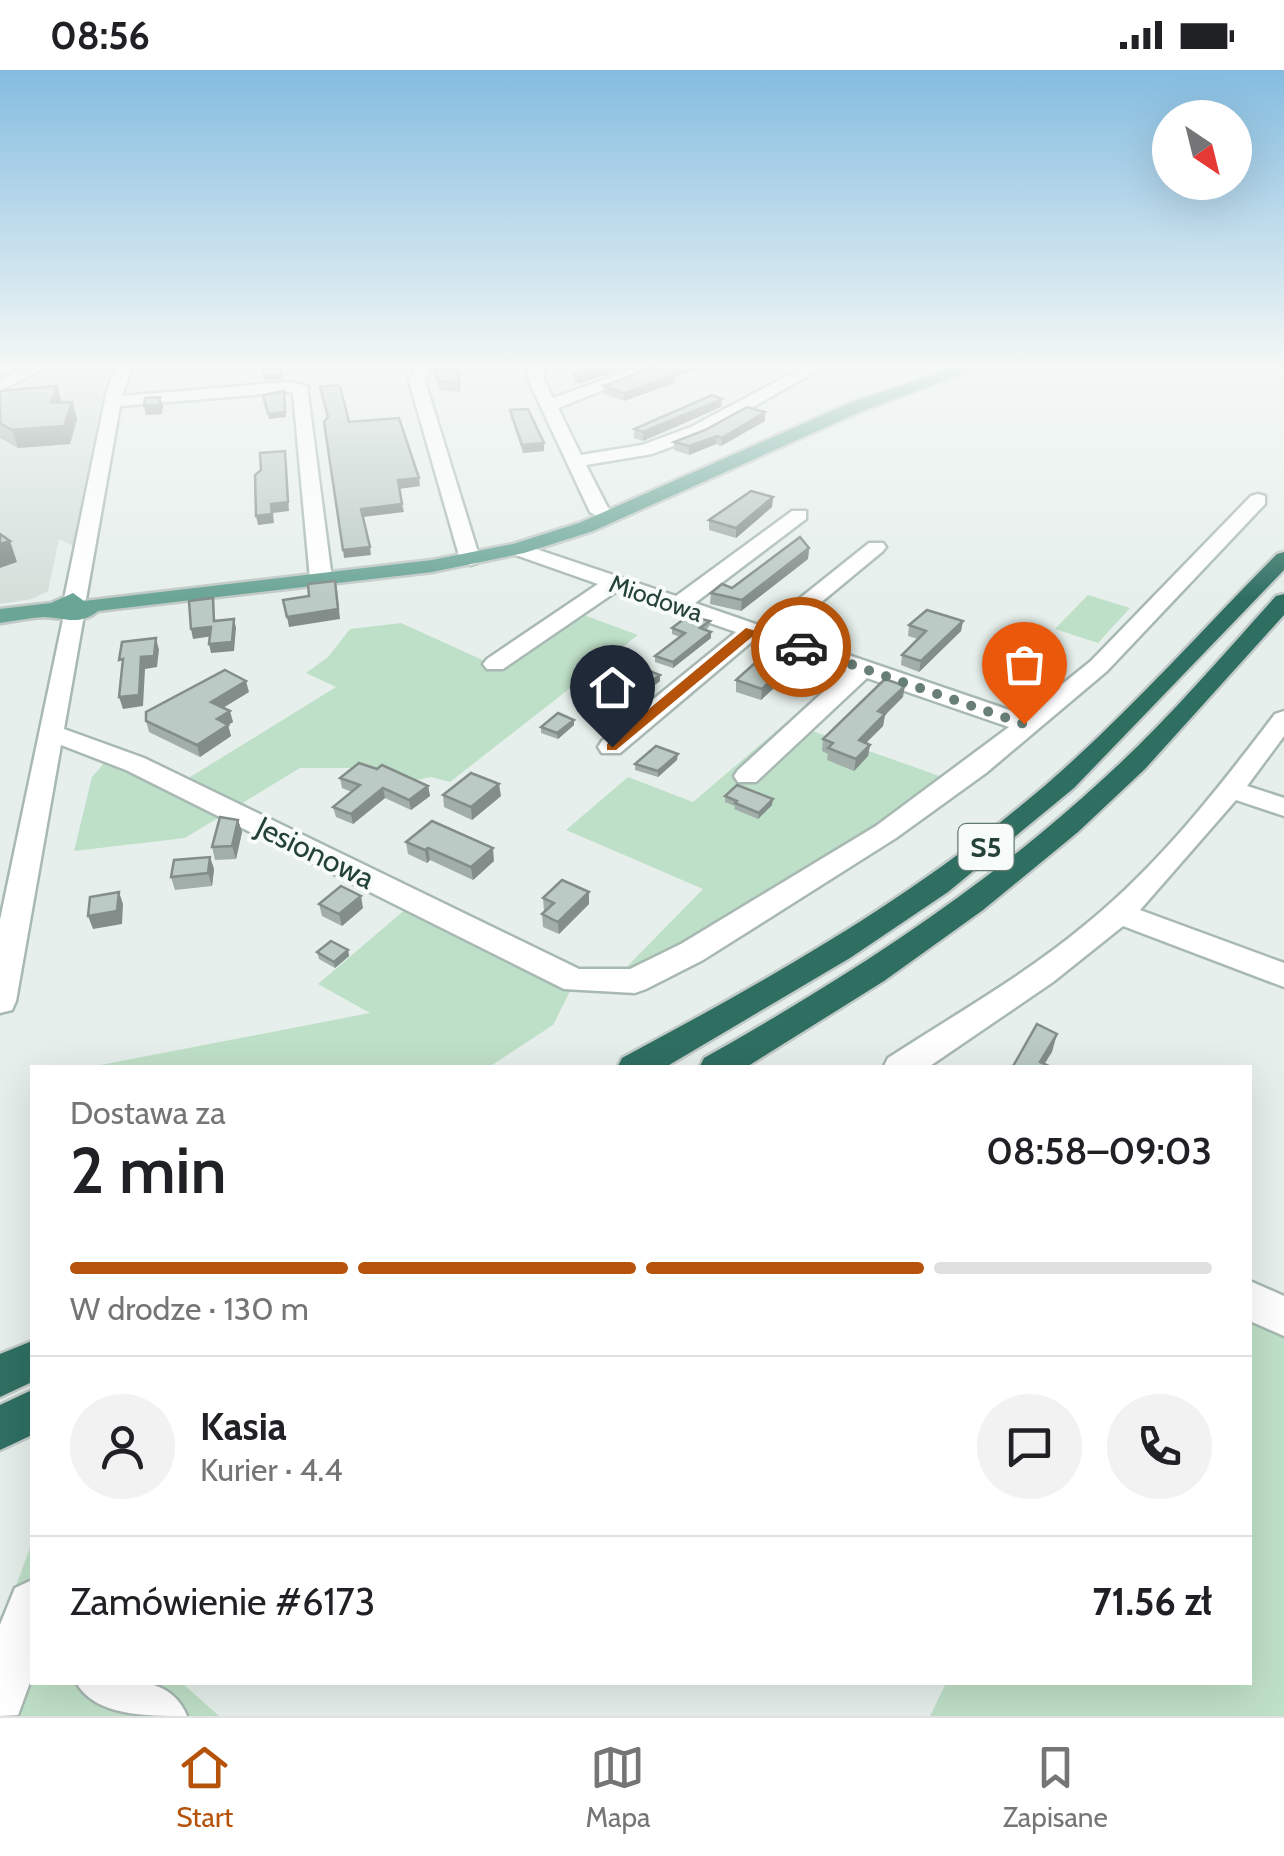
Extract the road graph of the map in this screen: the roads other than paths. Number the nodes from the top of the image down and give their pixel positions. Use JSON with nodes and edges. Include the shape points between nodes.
{"nodes":[{"id":1,"x":104,"y":445,"type":"edge"},
{"id":2,"x":306,"y":445,"type":"edge"},
{"id":3,"x":435,"y":445,"type":"edge"},
{"id":4,"x":567,"y":445,"type":"edge"},
{"id":5,"x":660,"y":445,"type":"edge"},
{"id":6,"x":768,"y":445,"type":"edge"},
{"id":7,"x":575,"y":461,"type":"junction"},
{"id":8,"x":1258,"y":500,"type":"dead end"},
{"id":9,"x":800,"y":516,"type":"dead end"},
{"id":10,"x":609,"y":517,"type":"junction"},
{"id":11,"x":876,"y":548,"type":"dead end"},
{"id":12,"x":516,"y":549,"type":"junction"},
{"id":13,"x":1284,"y":558,"type":"edge"},
{"id":14,"x":470,"y":559,"type":"junction"},
{"id":15,"x":321,"y":579,"type":"junction"},
{"id":16,"x":612,"y":584,"type":"junction"},
{"id":17,"x":1284,"y":600,"type":"edge"},
{"id":18,"x":678,"y":605,"type":"junction"},
{"id":19,"x":74,"y":607,"type":"junction"},
{"id":20,"x":0,"y":616,"type":"edge"},
{"id":21,"x":759,"y":634,"type":"junction"},
{"id":22,"x":496,"y":664,"type":"dead end"},
{"id":23,"x":864,"y":668,"type":"junction"},
{"id":24,"x":1284,"y":719,"type":"edge"},
{"id":25,"x":1024,"y":724,"type":"junction"},
{"id":26,"x":52,"y":733,"type":"junction"},
{"id":27,"x":612,"y":747,"type":"dead end"},
{"id":28,"x":747,"y":776,"type":"dead end"},
{"id":29,"x":1232,"y":790,"type":"junction"},
{"id":30,"x":1284,"y":807,"type":"edge"},
{"id":31,"x":1119,"y":913,"type":"junction"},
{"id":32,"x":1284,"y":975,"type":"edge"},
{"id":33,"x":0,"y":1001,"type":"edge"},
{"id":34,"x":639,"y":1065,"type":"edge"},
{"id":35,"x":721,"y":1065,"type":"edge"},
{"id":36,"x":904,"y":1065,"type":"edge"},
{"id":37,"x":1252,"y":1301,"type":"edge"},
{"id":38,"x":1284,"y":1317,"type":"edge"},
{"id":39,"x":30,"y":1362,"type":"edge"},
{"id":40,"x":0,"y":1376,"type":"edge"},
{"id":41,"x":30,"y":1413,"type":"edge"},
{"id":42,"x":0,"y":1428,"type":"edge"},
{"id":43,"x":30,"y":1613,"type":"edge"},
{"id":44,"x":106,"y":1685,"type":"edge"},
{"id":45,"x":12,"y":1686,"type":"edge"},
{"id":46,"x":161,"y":1716,"type":"edge"}],
"edges":[{"from":1,"to":19,"type":"street"},
{"from":2,"to":15,"type":"street"},
{"from":3,"to":14,"type":"street"},
{"from":4,"to":7,"type":"street"},
{"from":5,"to":7,"type":"street"},
{"from":6,"to":10,"type":"main road"},
{"from":7,"to":10,"type":"street","via":[[600,512]]},
{"from":8,"to":25,"type":"street","via":[[1099,666]]},
{"from":9,"to":18,"type":"street"},
{"from":10,"to":12,"type":"main road"},
{"from":11,"to":21,"type":"street"},
{"from":12,"to":14,"type":"main road"},
{"from":12,"to":16,"type":"street","name":"Miodowa"},
{"from":13,"to":34,"type":"highway","number":"S5","via":[[1149,702],[1030,813],[854,942]]},
{"from":14,"to":15,"type":"main road"},
{"from":15,"to":19,"type":"main road"},
{"from":16,"to":18,"type":"street","name":"Miodowa"},
{"from":16,"to":22,"type":"street"},
{"from":17,"to":35,"type":"highway","number":"S5","via":[[1165,733],[1028,859],[959,913]]},
{"from":18,"to":21,"type":"street","name":"Miodowa"},
{"from":19,"to":20,"type":"main road"},
{"from":19,"to":26,"type":"street"},
{"from":21,"to":23,"type":"street","name":"Miodowa"},
{"from":21,"to":27,"type":"street"},
{"from":23,"to":25,"type":"street","name":"Miodowa"},
{"from":23,"to":28,"type":"street"},
{"from":24,"to":29,"type":"street"},
{"from":25,"to":26,"type":"street","name":"Jesionowa","via":[[886,832],[635,981],[575,981],[135,764]]},
{"from":26,"to":33,"type":"street"},
{"from":29,"to":30,"type":"street"},
{"from":29,"to":31,"type":"street"},
{"from":31,"to":32,"type":"street"},
{"from":31,"to":36,"type":"street"},
{"from":37,"to":38,"type":"street"},
{"from":39,"to":40,"type":"highway"},
{"from":41,"to":42,"type":"highway"},
{"from":43,"to":45,"type":"street"},
{"from":44,"to":46,"type":"street"}]}
